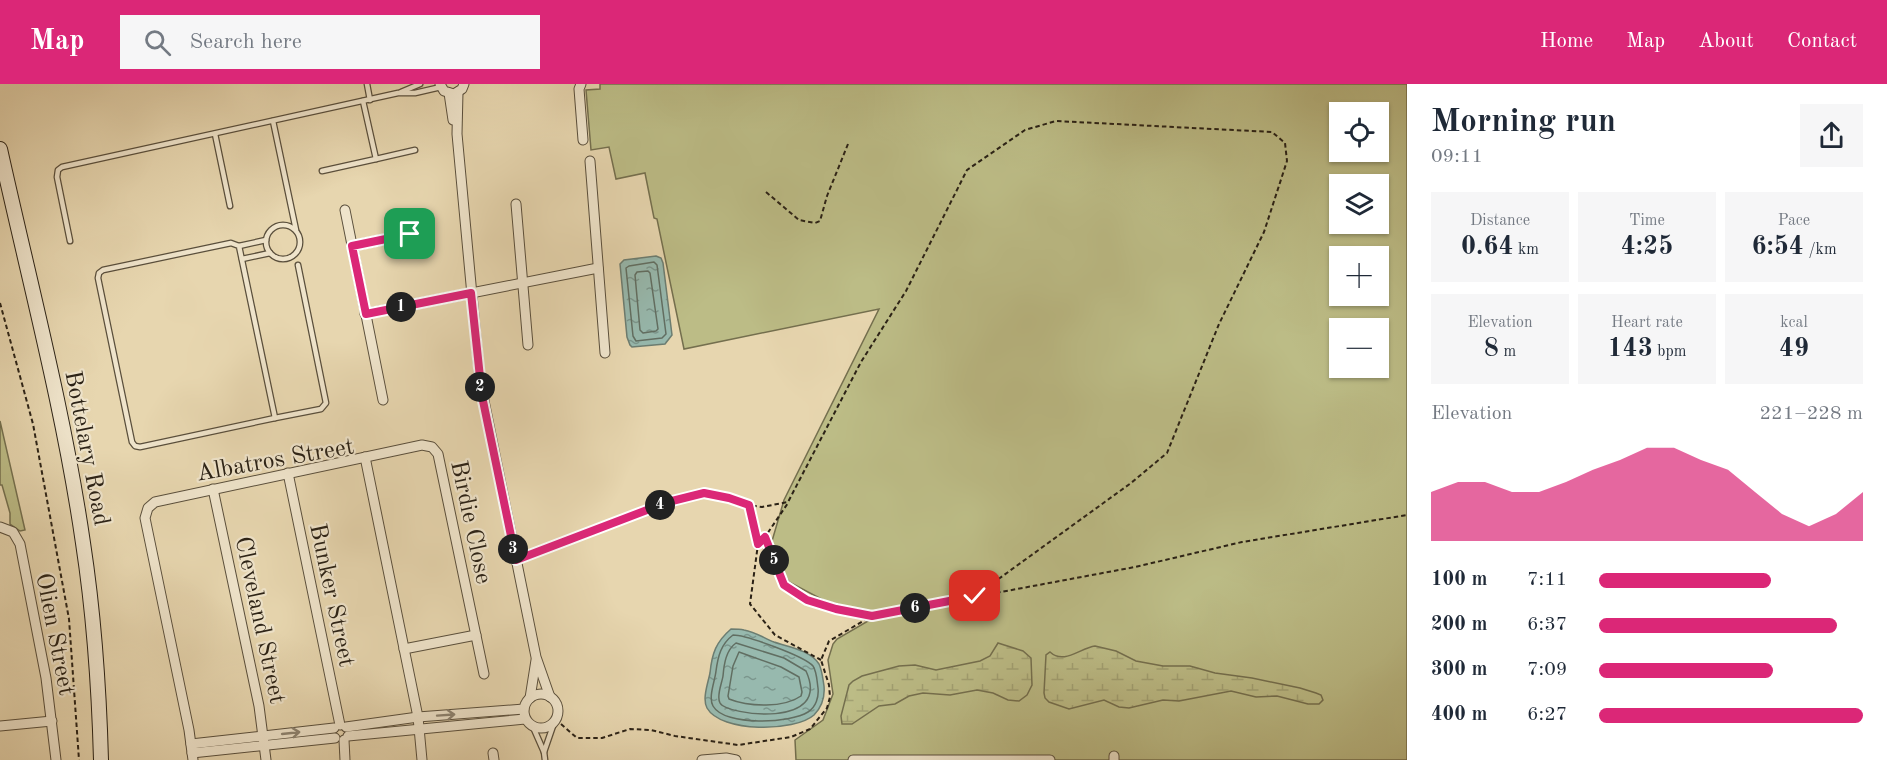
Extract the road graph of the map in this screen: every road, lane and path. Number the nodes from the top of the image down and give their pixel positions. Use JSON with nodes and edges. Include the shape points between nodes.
{"nodes":[{"id":1,"x":367,"y":84,"type":"edge"},
{"id":2,"x":420,"y":84,"type":"edge"},
{"id":3,"x":581,"y":84,"type":"edge"},
{"id":4,"x":450,"y":88,"type":"edge"},
{"id":5,"x":398,"y":93,"type":"junction"},
{"id":6,"x":370,"y":100,"type":"junction"},
{"id":7,"x":363,"y":101,"type":"junction"},
{"id":8,"x":273,"y":121,"type":"junction"},
{"id":9,"x":215,"y":134,"type":"junction"},
{"id":10,"x":583,"y":140,"type":"dead end"},
{"id":11,"x":848,"y":144,"type":"dead end"},
{"id":12,"x":0,"y":149,"type":"edge"},
{"id":13,"x":415,"y":150,"type":"dead end"},
{"id":14,"x":376,"y":159,"type":"junction"},
{"id":15,"x":590,"y":161,"type":"dead end"},
{"id":16,"x":322,"y":171,"type":"dead end"},
{"id":17,"x":766,"y":192,"type":"dead end"},
{"id":18,"x":516,"y":204,"type":"dead end"},
{"id":19,"x":230,"y":206,"type":"dead end"},
{"id":20,"x":291,"y":209,"type":"junction"},
{"id":21,"x":345,"y":210,"type":"dead end"},
{"id":22,"x":282,"y":225,"type":"junction"},
{"id":23,"x":296,"y":230,"type":"junction"},
{"id":24,"x":410,"y":234,"type":"dead end"},
{"id":25,"x":266,"y":240,"type":"junction"},
{"id":26,"x":70,"y":241,"type":"dead end"},
{"id":27,"x":239,"y":246,"type":"junction"},
{"id":28,"x":352,"y":246,"type":"junction"},
{"id":29,"x":270,"y":253,"type":"junction"},
{"id":30,"x":242,"y":259,"type":"junction"},
{"id":31,"x":298,"y":265,"type":"dead end"},
{"id":32,"x":598,"y":268,"type":"junction"},
{"id":33,"x":523,"y":282,"type":"junction"},
{"id":34,"x":471,"y":293,"type":"junction"},
{"id":35,"x":0,"y":303,"type":"edge"},
{"id":36,"x":366,"y":314,"type":"junction"},
{"id":37,"x":528,"y":345,"type":"dead end"},
{"id":38,"x":604,"y":353,"type":"dead end"},
{"id":39,"x":383,"y":400,"type":"dead end"},
{"id":40,"x":275,"y":418,"type":"junction"},
{"id":41,"x":365,"y":457,"type":"junction"},
{"id":42,"x":288,"y":473,"type":"junction"},
{"id":43,"x":213,"y":489,"type":"junction"},
{"id":44,"x":788,"y":502,"type":"junction"},
{"id":45,"x":749,"y":505,"type":"junction"},
{"id":46,"x":1407,"y":515,"type":"edge"},
{"id":47,"x":0,"y":527,"type":"edge"},
{"id":48,"x":765,"y":537,"type":"junction"},
{"id":49,"x":758,"y":544,"type":"junction"},
{"id":50,"x":516,"y":560,"type":"junction"},
{"id":51,"x":975,"y":596,"type":"junction"},
{"id":52,"x":872,"y":616,"type":"junction"},
{"id":53,"x":476,"y":635,"type":"junction"},
{"id":54,"x":404,"y":649,"type":"junction"},
{"id":55,"x":536,"y":657,"type":"junction"},
{"id":56,"x":821,"y":660,"type":"junction"},
{"id":57,"x":484,"y":674,"type":"dead end"},
{"id":58,"x":550,"y":697,"type":"junction"},
{"id":59,"x":530,"y":698,"type":"junction"},
{"id":60,"x":524,"y":714,"type":"junction"},
{"id":61,"x":418,"y":717,"type":"junction"},
{"id":62,"x":52,"y":721,"type":"junction"},
{"id":63,"x":555,"y":722,"type":"junction"},
{"id":64,"x":0,"y":726,"type":"edge"},
{"id":65,"x":533,"y":727,"type":"junction"},
{"id":66,"x":419,"y":729,"type":"junction"},
{"id":67,"x":341,"y":732,"type":"junction"},
{"id":68,"x":264,"y":741,"type":"junction"},
{"id":69,"x":192,"y":752,"type":"edge"},
{"id":70,"x":544,"y":752,"type":"junction"},
{"id":71,"x":56,"y":760,"type":"edge"},
{"id":72,"x":79,"y":760,"type":"edge"},
{"id":73,"x":101,"y":760,"type":"edge"},
{"id":74,"x":266,"y":760,"type":"edge"},
{"id":75,"x":345,"y":760,"type":"edge"},
{"id":76,"x":422,"y":760,"type":"edge"},
{"id":77,"x":545,"y":760,"type":"edge"},
{"id":78,"x":702,"y":760,"type":"edge"},
{"id":79,"x":736,"y":760,"type":"edge"},
{"id":80,"x":853,"y":760,"type":"edge"},
{"id":81,"x":902,"y":760,"type":"edge"},
{"id":82,"x":981,"y":760,"type":"edge"},
{"id":83,"x":1050,"y":760,"type":"edge"}],
"edges":[{"from":1,"to":6,"type":"lane"},
{"from":2,"to":5,"type":"lane"},
{"from":3,"to":10,"type":"street"},
{"from":4,"to":5,"type":"lane"},
{"from":4,"to":34,"type":"street"},
{"from":5,"to":6,"type":"lane"},
{"from":6,"to":7,"type":"lane"},
{"from":7,"to":8,"type":"lane"},
{"from":7,"to":14,"type":"lane"},
{"from":8,"to":9,"type":"lane"},
{"from":8,"to":20,"type":"lane"},
{"from":9,"to":19,"type":"lane"},
{"from":9,"to":26,"type":"lane","via":[[62,167],[57,177]]},
{"from":11,"to":17,"type":"path","via":[[820,221],[815,224],[799,220]]},
{"from":12,"to":73,"type":"main road","name":"Bottelary Road","via":[[76,497],[93,616]]},
{"from":13,"to":14,"type":"lane"},
{"from":14,"to":16,"type":"lane"},
{"from":15,"to":32,"type":"street"},
{"from":18,"to":33,"type":"street"},
{"from":20,"to":22,"type":"lane","via":[[289,219]]},
{"from":20,"to":23,"type":"lane"},
{"from":21,"to":28,"type":"street"},
{"from":22,"to":23,"type":"lane"},
{"from":22,"to":25,"type":"lane","via":[[274,228]]},
{"from":23,"to":29,"type":"lane","via":[[300,242],[295,255],[282,259]]},
{"from":24,"to":28,"type":"street"},
{"from":25,"to":27,"type":"lane"},
{"from":25,"to":29,"type":"lane"},
{"from":27,"to":30,"type":"lane"},
{"from":27,"to":40,"type":"lane","via":[[231,243],[99,273],[132,442],[140,447]]},
{"from":28,"to":36,"type":"street"},
{"from":29,"to":30,"type":"lane"},
{"from":30,"to":40,"type":"lane"},
{"from":31,"to":40,"type":"lane","via":[[326,403],[321,409]]},
{"from":32,"to":33,"type":"street"},
{"from":32,"to":38,"type":"street"},
{"from":33,"to":34,"type":"street"},
{"from":33,"to":37,"type":"street"},
{"from":34,"to":36,"type":"street"},
{"from":34,"to":50,"type":"street","via":[[482,396]]},
{"from":35,"to":72,"type":"path","via":[[33,424],[69,619]]},
{"from":36,"to":39,"type":"street"},
{"from":41,"to":42,"type":"street","name":"Albatros Street"},
{"from":41,"to":53,"type":"street","name":"Birdie Close","via":[[422,445],[436,450]]},
{"from":41,"to":54,"type":"street","name":"Albatros Street"},
{"from":42,"to":43,"type":"street","name":"Albatros Street"},
{"from":42,"to":67,"type":"street","name":"Bunker Street"},
{"from":43,"to":68,"type":"street","name":"Cleveland Street"},
{"from":43,"to":69,"type":"street","name":"Albatros Street","via":[[155,502],[145,513]]},
{"from":44,"to":45,"type":"path"},
{"from":44,"to":48,"type":"path"},
{"from":44,"to":51,"type":"path","via":[[861,362],[906,291],[968,170],[1025,130],[1056,121],[1272,132],[1285,143],[1287,161],[1264,232],[1219,324],[1167,453]]},
{"from":45,"to":49,"type":"path"},
{"from":45,"to":50,"type":"path","via":[[704,493],[668,502]]},
{"from":46,"to":51,"type":"path","via":[[1242,542],[1136,567]]},
{"from":47,"to":62,"type":"street","name":"Olien Street","via":[[9,529],[18,539]]},
{"from":48,"to":49,"type":"path"},
{"from":48,"to":52,"type":"path","via":[[784,585],[807,600]]},
{"from":49,"to":56,"type":"path","via":[[750,604],[775,635]]},
{"from":50,"to":55,"type":"street"},
{"from":51,"to":52,"type":"path"},
{"from":52,"to":56,"type":"path","via":[[829,642]]},
{"from":53,"to":54,"type":"street"},
{"from":53,"to":57,"type":"street","name":"Birdie Close"},
{"from":54,"to":61,"type":"street","name":"Albatros Street"},
{"from":55,"to":58,"type":"street"},
{"from":55,"to":59,"type":"street"},
{"from":56,"to":63,"type":"path","via":[[829,685],[827,708],[810,729],[791,737],[738,745],[630,729],[602,738],[577,738]]},
{"from":58,"to":59,"type":"street","via":[[538,694]]},
{"from":58,"to":63,"type":"street","via":[[558,707]]},
{"from":59,"to":60,"type":"street"},
{"from":61,"to":60,"type":"street","one_way":true},
{"from":60,"to":65,"type":"street"},
{"from":60,"to":66,"type":"street"},
{"from":61,"to":66,"type":"street","name":"Albatros Street"},
{"from":61,"to":67,"type":"street"},
{"from":62,"to":64,"type":"street"},
{"from":62,"to":71,"type":"street","name":"Olien Street"},
{"from":63,"to":65,"type":"street","via":[[546,728]]},
{"from":63,"to":70,"type":"lane"},
{"from":65,"to":70,"type":"lane"},
{"from":66,"to":67,"type":"street"},
{"from":66,"to":76,"type":"street","name":"Albatros Street"},
{"from":67,"to":68,"type":"street"},
{"from":67,"to":75,"type":"street","name":"Bunker Street"},
{"from":68,"to":69,"type":"street"},
{"from":68,"to":74,"type":"street","name":"Cleveland Street"},
{"from":70,"to":77,"type":"lane"},
{"from":78,"to":79,"type":"street"},
{"from":80,"to":81,"type":"street"},
{"from":81,"to":82,"type":"street"},
{"from":82,"to":83,"type":"street"}]}
